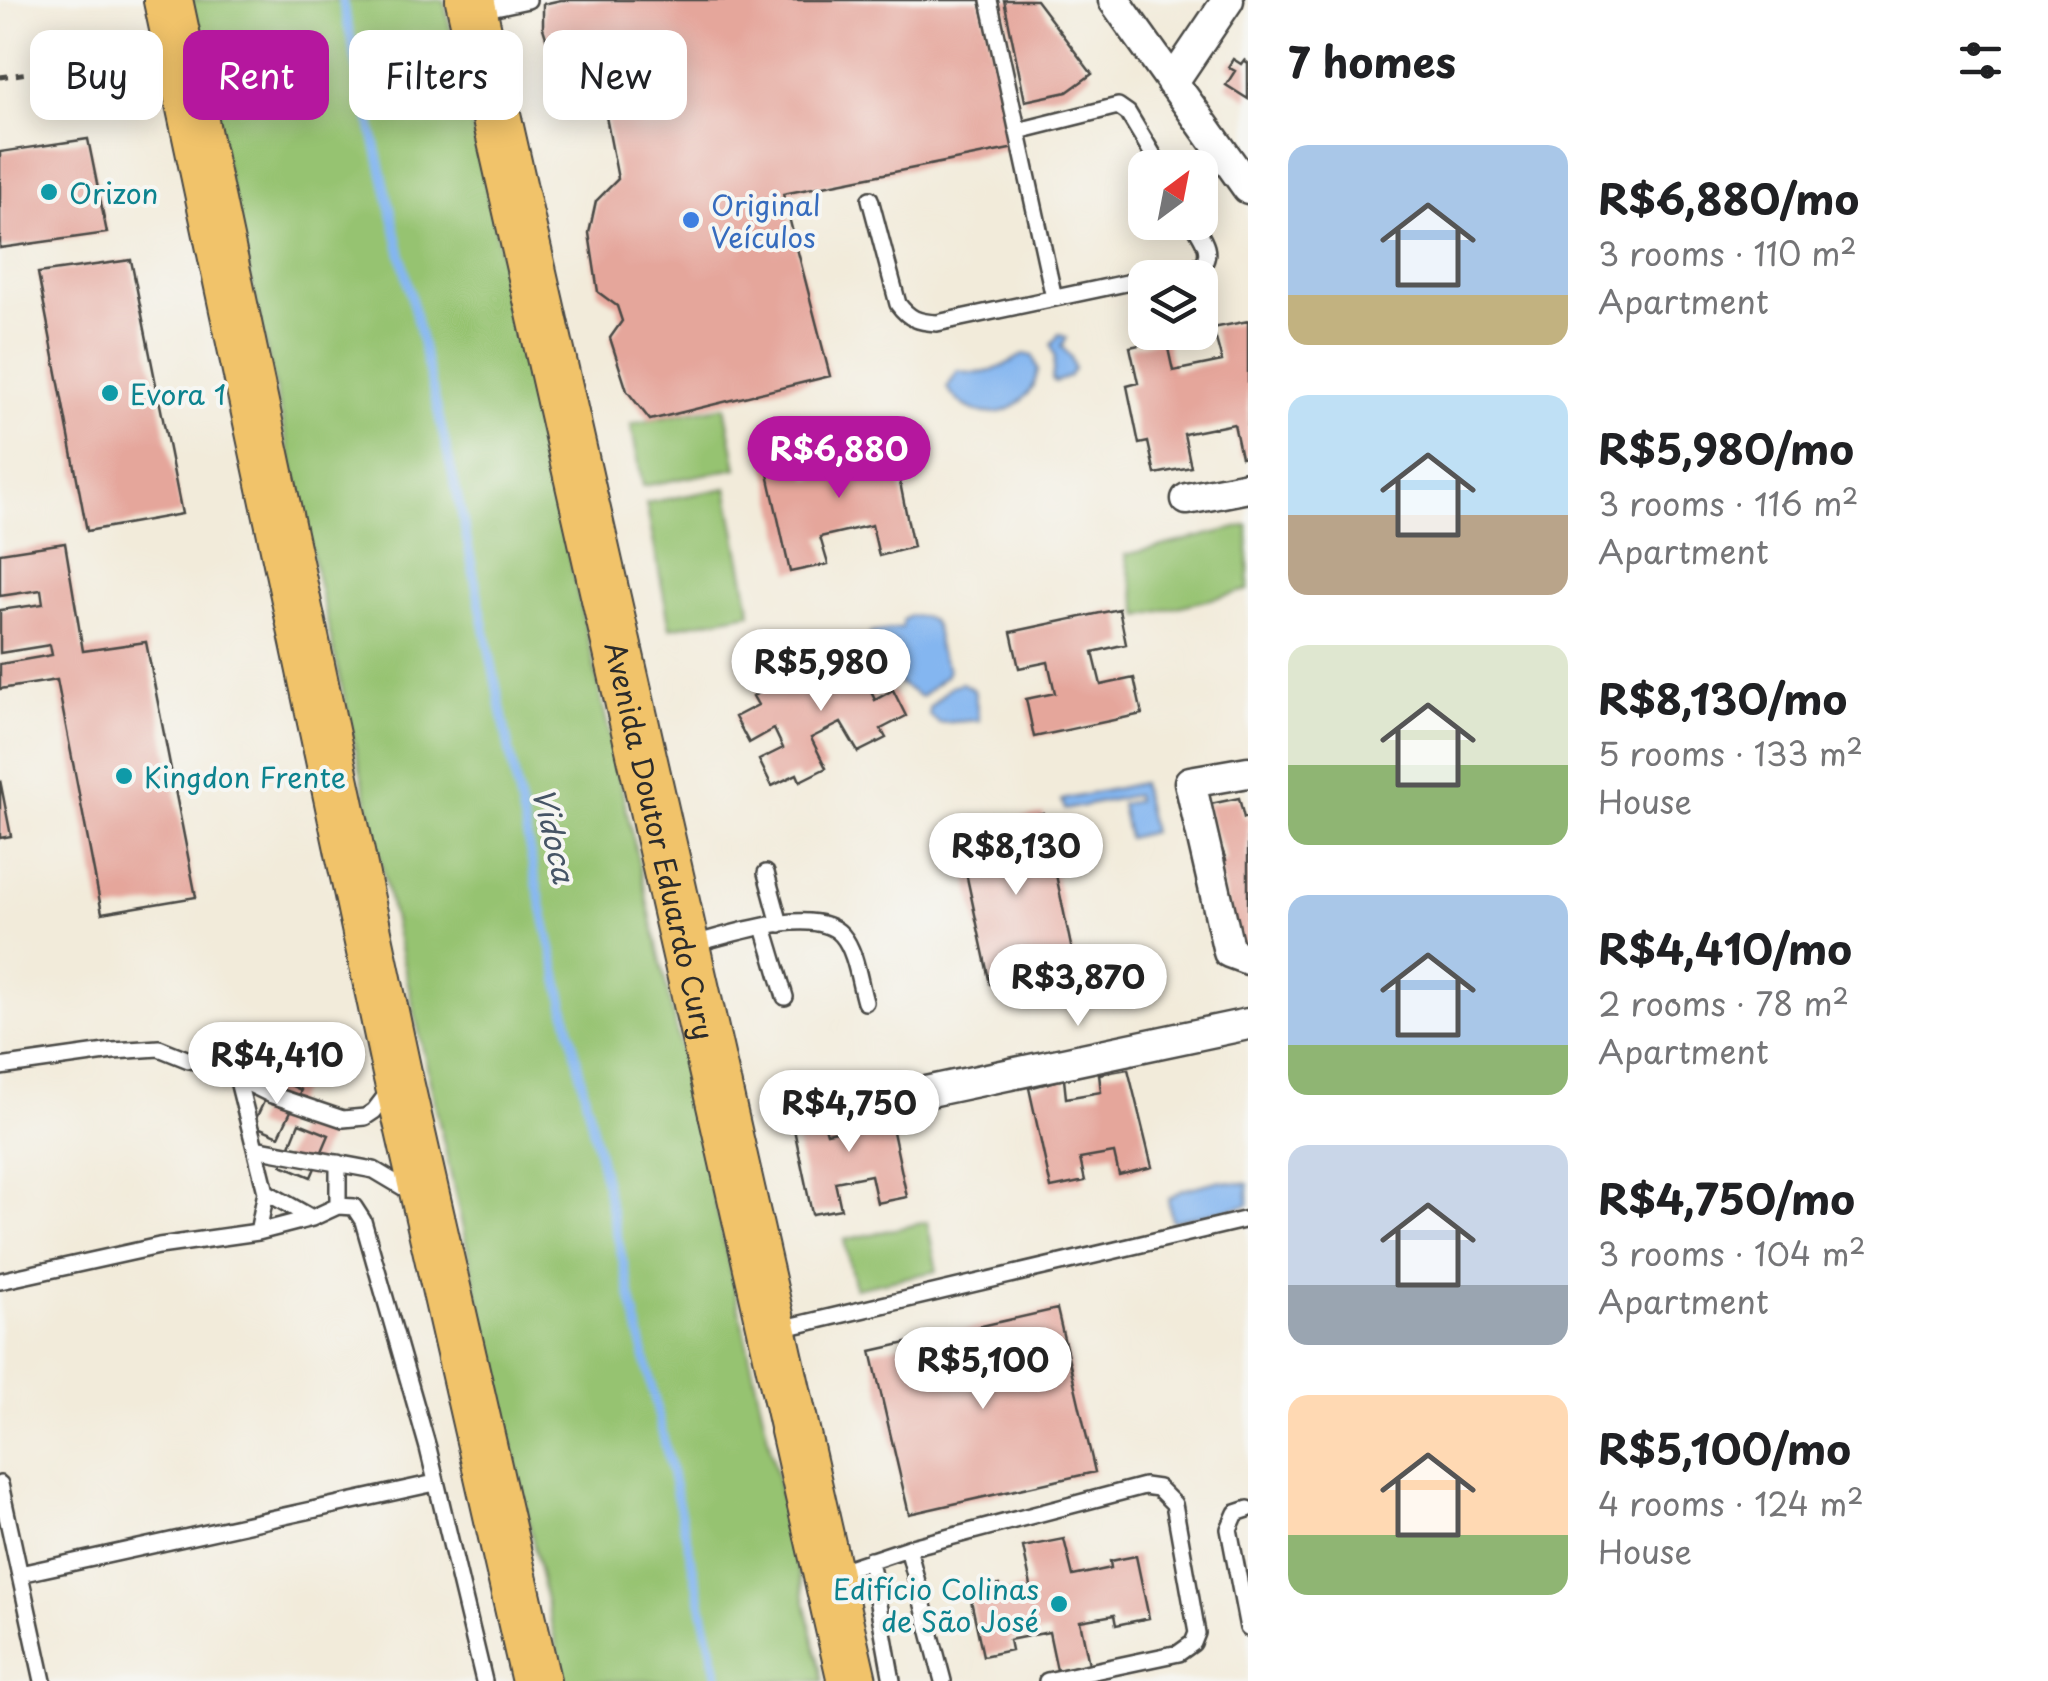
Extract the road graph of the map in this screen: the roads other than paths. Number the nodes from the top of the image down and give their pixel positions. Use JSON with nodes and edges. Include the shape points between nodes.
{"nodes":[{"id":1,"x":168,"y":0,"type":"edge"},
{"id":2,"x":528,"y":0,"type":"edge"},
{"id":3,"x":988,"y":0,"type":"edge"},
{"id":4,"x":1114,"y":0,"type":"edge"},
{"id":5,"x":1228,"y":0,"type":"edge"},
{"id":6,"x":471,"y":6,"type":"edge"},
{"id":7,"x":1172,"y":83,"type":"junction"},
{"id":8,"x":1018,"y":130,"type":"junction"},
{"id":9,"x":1150,"y":150,"type":"edge"},
{"id":10,"x":1248,"y":188,"type":"edge"},
{"id":11,"x":870,"y":199,"type":"dead end"},
{"id":12,"x":1128,"y":282,"type":"edge"},
{"id":13,"x":1054,"y":298,"type":"junction"},
{"id":14,"x":1248,"y":487,"type":"edge"},
{"id":15,"x":1187,"y":499,"type":"dead end"},
{"id":16,"x":1248,"y":772,"type":"edge"},
{"id":17,"x":766,"y":873,"type":"dead end"},
{"id":18,"x":772,"y":925,"type":"junction"},
{"id":19,"x":686,"y":946,"type":"junction"},
{"id":20,"x":1248,"y":959,"type":"edge"},
{"id":21,"x":785,"y":997,"type":"dead end"},
{"id":22,"x":865,"y":1002,"type":"dead end"},
{"id":23,"x":1248,"y":1024,"type":"edge"},
{"id":24,"x":2,"y":1070,"type":"edge"},
{"id":25,"x":397,"y":1072,"type":"junction"},
{"id":26,"x":238,"y":1077,"type":"junction"},
{"id":27,"x":920,"y":1093,"type":"dead end"},
{"id":28,"x":255,"y":1148,"type":"junction"},
{"id":29,"x":338,"y":1163,"type":"junction"},
{"id":30,"x":266,"y":1192,"type":"junction"},
{"id":31,"x":338,"y":1206,"type":"junction"},
{"id":32,"x":428,"y":1206,"type":"junction"},
{"id":33,"x":312,"y":1218,"type":"junction"},
{"id":34,"x":1248,"y":1220,"type":"edge"},
{"id":35,"x":258,"y":1232,"type":"junction"},
{"id":36,"x":0,"y":1280,"type":"edge"},
{"id":37,"x":771,"y":1331,"type":"junction"},
{"id":38,"x":0,"y":1484,"type":"edge"},
{"id":39,"x":435,"y":1484,"type":"junction"},
{"id":40,"x":1248,"y":1509,"type":"edge"},
{"id":41,"x":908,"y":1548,"type":"junction"},
{"id":42,"x":850,"y":1567,"type":"junction"},
{"id":43,"x":20,"y":1574,"type":"junction"},
{"id":44,"x":1248,"y":1628,"type":"edge"},
{"id":45,"x":44,"y":1681,"type":"edge"},
{"id":46,"x":484,"y":1681,"type":"edge"},
{"id":47,"x":536,"y":1681,"type":"edge"},
{"id":48,"x":852,"y":1681,"type":"edge"},
{"id":49,"x":892,"y":1681,"type":"edge"},
{"id":50,"x":942,"y":1681,"type":"edge"},
{"id":51,"x":1048,"y":1681,"type":"edge"}],
"edges":[{"from":1,"to":25,"type":"main road"},
{"from":2,"to":6,"type":"lane"},
{"from":3,"to":8,"type":"lane"},
{"from":4,"to":7,"type":"street"},
{"from":5,"to":7,"type":"street"},
{"from":6,"to":19,"type":"main road","name":"Avenida Doutor Eduardo Cury"},
{"from":7,"to":10,"type":"street"},
{"from":8,"to":9,"type":"lane","via":[[1118,106]]},
{"from":8,"to":13,"type":"lane"},
{"from":11,"to":13,"type":"lane","via":[[907,316],[937,324]]},
{"from":12,"to":13,"type":"lane"},
{"from":14,"to":15,"type":"street"},
{"from":16,"to":20,"type":"street","via":[[1190,782],[1229,952]]},
{"from":17,"to":18,"type":"lane"},
{"from":18,"to":19,"type":"lane"},
{"from":18,"to":21,"type":"lane"},
{"from":18,"to":22,"type":"lane","via":[[812,922],[841,933]]},
{"from":19,"to":37,"type":"main road","name":"Avenida Doutor Eduardo Cury"},
{"from":23,"to":27,"type":"street"},
{"from":24,"to":26,"type":"lane","via":[[146,1047]]},
{"from":25,"to":26,"type":"lane","via":[[374,1111],[344,1120]]},
{"from":25,"to":32,"type":"main road"},
{"from":26,"to":28,"type":"lane"},
{"from":28,"to":29,"type":"lane"},
{"from":28,"to":30,"type":"lane"},
{"from":29,"to":31,"type":"lane"},
{"from":29,"to":32,"type":"lane","via":[[389,1176]]},
{"from":30,"to":33,"type":"lane"},
{"from":30,"to":35,"type":"lane"},
{"from":31,"to":33,"type":"lane"},
{"from":31,"to":39,"type":"lane","via":[[354,1208],[363,1221]]},
{"from":32,"to":47,"type":"main road"},
{"from":33,"to":35,"type":"lane"},
{"from":34,"to":37,"type":"lane"},
{"from":35,"to":36,"type":"lane"},
{"from":37,"to":42,"type":"main road","name":"Avenida Doutor Eduardo Cury"},
{"from":38,"to":43,"type":"lane"},
{"from":39,"to":43,"type":"lane"},
{"from":39,"to":46,"type":"lane"},
{"from":40,"to":44,"type":"lane","via":[[1236,1513],[1229,1529]]},
{"from":41,"to":42,"type":"lane"},
{"from":41,"to":50,"type":"lane"},
{"from":41,"to":51,"type":"lane","via":[[1144,1486],[1168,1494],[1194,1644],[1179,1653]]},
{"from":42,"to":48,"type":"main road","name":"Avenida Doutor Eduardo Cury"},
{"from":42,"to":49,"type":"lane"},
{"from":43,"to":45,"type":"lane"}]}
